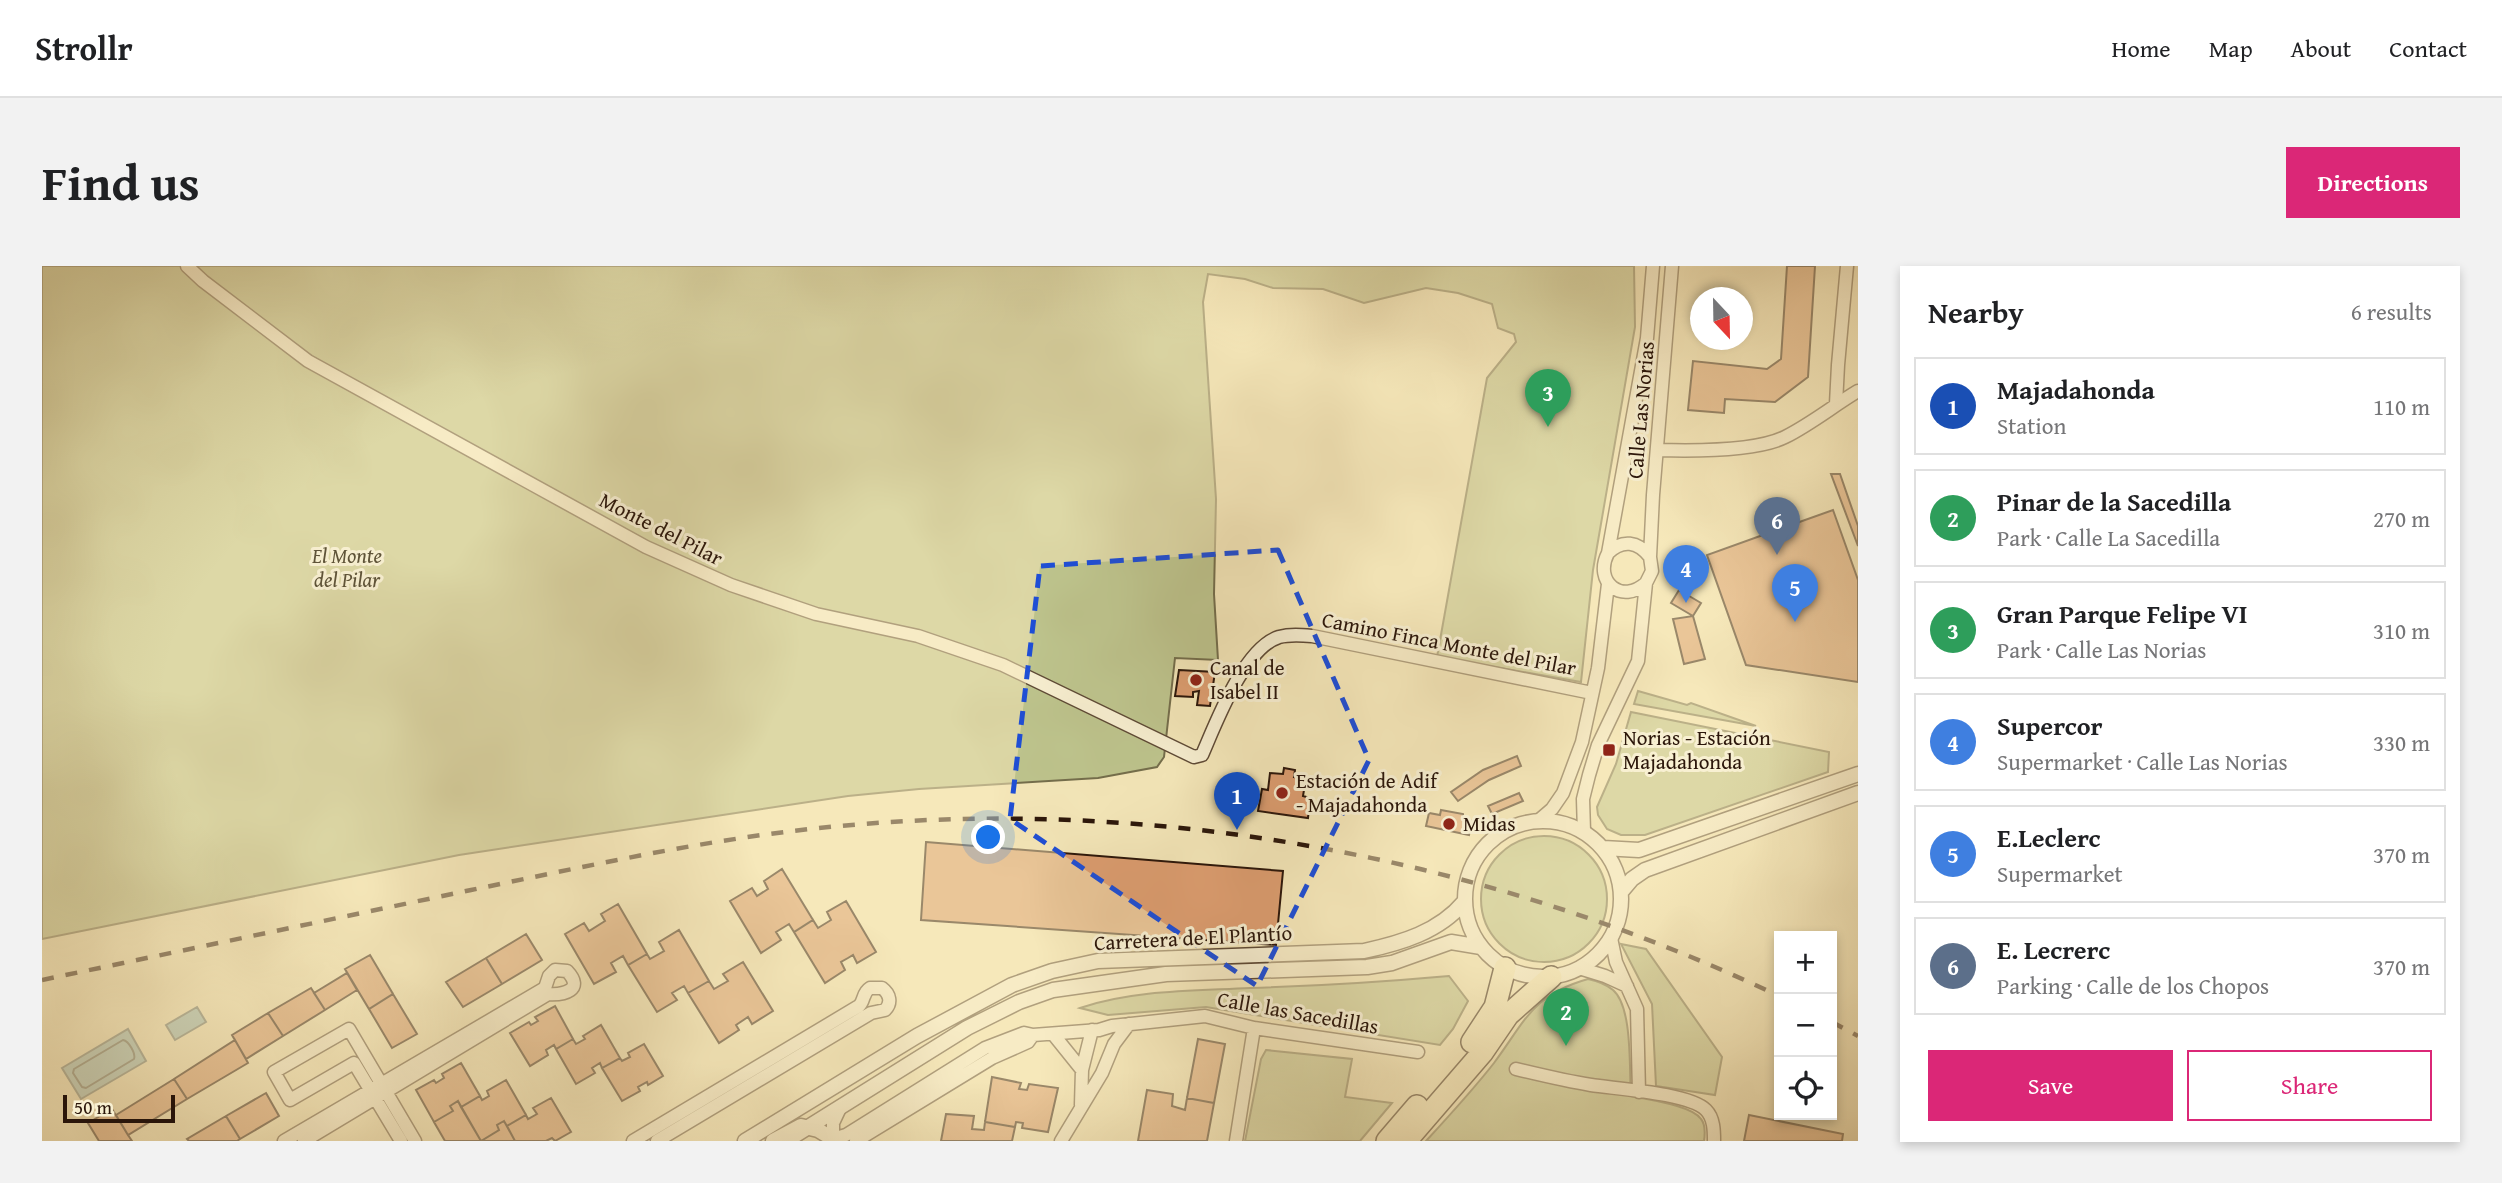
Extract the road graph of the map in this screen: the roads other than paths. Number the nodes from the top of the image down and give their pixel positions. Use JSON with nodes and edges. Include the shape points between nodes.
{"nodes":[{"id":1,"x":187,"y":266,"type":"edge"},
{"id":2,"x":1644,"y":266,"type":"edge"},
{"id":3,"x":1653,"y":266,"type":"edge"},
{"id":4,"x":1672,"y":266,"type":"edge"},
{"id":5,"x":1847,"y":266,"type":"edge"},
{"id":6,"x":1652,"y":285,"type":"junction"},
{"id":7,"x":1858,"y":391,"type":"edge"},
{"id":8,"x":1836,"y":404,"type":"junction"},
{"id":9,"x":1657,"y":450,"type":"junction"},
{"id":10,"x":1608,"y":553,"type":"junction"},
{"id":11,"x":1650,"y":557,"type":"junction"},
{"id":12,"x":1608,"y":583,"type":"junction"},
{"id":13,"x":1646,"y":583,"type":"junction"},
{"id":14,"x":1592,"y":693,"type":"junction"},
{"id":15,"x":1160,"y":739,"type":"joint"},
{"id":16,"x":1858,"y":774,"type":"edge"},
{"id":17,"x":1858,"y":793,"type":"edge"},
{"id":18,"x":1538,"y":821,"type":"junction"},
{"id":19,"x":1584,"y":832,"type":"junction"},
{"id":20,"x":1603,"y":848,"type":"junction"},
{"id":21,"x":1621,"y":892,"type":"junction"},
{"id":22,"x":1464,"y":902,"type":"junction"},
{"id":23,"x":1611,"y":938,"type":"junction"},
{"id":24,"x":1481,"y":947,"type":"junction"},
{"id":25,"x":1505,"y":968,"type":"junction"},
{"id":26,"x":1579,"y":968,"type":"junction"},
{"id":27,"x":1551,"y":977,"type":"junction"},
{"id":28,"x":1627,"y":986,"type":"junction"},
{"id":29,"x":1129,"y":1024,"type":"junction"},
{"id":30,"x":1254,"y":1028,"type":"junction"},
{"id":31,"x":1096,"y":1030,"type":"junction"},
{"id":32,"x":1053,"y":1034,"type":"junction"},
{"id":33,"x":1033,"y":1035,"type":"junction"},
{"id":34,"x":917,"y":1036,"type":"junction"},
{"id":35,"x":1418,"y":1052,"type":"dead end"},
{"id":36,"x":1108,"y":1054,"type":"junction"},
{"id":37,"x":1516,"y":1069,"type":"dead end"},
{"id":38,"x":1082,"y":1070,"type":"junction"},
{"id":39,"x":378,"y":1091,"type":"junction"},
{"id":40,"x":1639,"y":1092,"type":"junction"},
{"id":41,"x":841,"y":1106,"type":"junction"},
{"id":42,"x":1080,"y":1112,"type":"junction"},
{"id":43,"x":807,"y":1135,"type":"edge"},
{"id":44,"x":833,"y":1139,"type":"edge"},
{"id":45,"x":284,"y":1141,"type":"edge"},
{"id":46,"x":304,"y":1141,"type":"edge"},
{"id":47,"x":401,"y":1141,"type":"edge"},
{"id":48,"x":415,"y":1141,"type":"edge"},
{"id":49,"x":633,"y":1141,"type":"edge"},
{"id":50,"x":657,"y":1141,"type":"edge"},
{"id":51,"x":745,"y":1141,"type":"edge"},
{"id":52,"x":773,"y":1141,"type":"edge"},
{"id":53,"x":786,"y":1141,"type":"edge"},
{"id":54,"x":856,"y":1141,"type":"edge"},
{"id":55,"x":1062,"y":1141,"type":"edge"},
{"id":56,"x":1236,"y":1141,"type":"edge"},
{"id":57,"x":1387,"y":1141,"type":"edge"},
{"id":58,"x":1406,"y":1141,"type":"edge"},
{"id":59,"x":1714,"y":1141,"type":"edge"}],
"edges":[{"from":1,"to":15,"type":"street","name":"Monte del Pilar","via":[[308,361],[646,547],[780,602],[918,636],[1003,665]]},
{"from":2,"to":6,"type":"street"},
{"from":3,"to":6,"type":"street","name":"Calle Las Norias"},
{"from":4,"to":9,"type":"street","name":"Calle Las Norias"},
{"from":5,"to":8,"type":"street"},
{"from":6,"to":10,"type":"street","name":"Calle Las Norias","via":[[1647,338]]},
{"from":7,"to":8,"type":"street"},
{"from":8,"to":9,"type":"street","via":[[1783,438],[1759,445]]},
{"from":9,"to":11,"type":"street","name":"Calle Las Norias"},
{"from":10,"to":11,"type":"street","via":[[1630,543]]},
{"from":10,"to":12,"type":"street","name":"Calle Las Norias","via":[[1602,568]]},
{"from":11,"to":13,"type":"street","name":"Calle Las Norias","via":[[1652,571]]},
{"from":12,"to":13,"type":"street","via":[[1620,592],[1634,591]]},
{"from":12,"to":14,"type":"street","name":"Calle Las Norias"},
{"from":13,"to":19,"type":"street","name":"Calle Las Norias","via":[[1638,661],[1598,745],[1583,799]]},
{"from":14,"to":15,"type":"street","name":"Camino Finca Monte del Pilar","via":[[1295,635],[1278,638],[1258,652],[1232,689],[1202,755],[1198,758]]},
{"from":14,"to":18,"type":"street","name":"Calle Las Norias","via":[[1582,742],[1563,793]]},
{"from":16,"to":20,"type":"street","via":[[1639,850]]},
{"from":17,"to":21,"type":"street","via":[[1645,870]]},
{"from":18,"to":19,"type":"street","via":[[1562,822]]},
{"from":18,"to":22,"type":"street","via":[[1514,826],[1493,838],[1477,856],[1467,878]]},
{"from":19,"to":20,"type":"street"},
{"from":20,"to":21,"type":"street","via":[[1615,868]]},
{"from":21,"to":23,"type":"street"},
{"from":22,"to":24,"type":"street","via":[[1469,926]]},
{"from":22,"to":34,"type":"street","name":"Carretera de El Plantío","via":[[1436,928],[1364,951],[1098,961],[1052,971],[1012,985]]},
{"from":23,"to":26,"type":"street","via":[[1597,956]]},
{"from":23,"to":28,"type":"street"},
{"from":24,"to":25,"type":"street"},
{"from":24,"to":41,"type":"street","name":"Carretera de El Plantío","via":[[1451,942],[1367,967],[1166,974],[1053,990],[967,1028]]},
{"from":25,"to":27,"type":"street"},
{"from":25,"to":57,"type":"highway","via":[[1495,1007],[1472,1043]]},
{"from":26,"to":27,"type":"street"},
{"from":26,"to":28,"type":"street"},
{"from":27,"to":58,"type":"highway","via":[[1507,1014],[1482,1053]]},
{"from":28,"to":40,"type":"street","via":[[1637,1009]]},
{"from":29,"to":30,"type":"street","name":"Calle las Sacedillas","via":[[1205,1016]]},
{"from":29,"to":31,"type":"street","name":"Calle las Sacedillas"},
{"from":29,"to":36,"type":"street"},
{"from":30,"to":35,"type":"street","name":"Calle las Sacedillas"},
{"from":30,"to":56,"type":"street"},
{"from":31,"to":32,"type":"street","name":"Calle las Sacedillas"},
{"from":31,"to":36,"type":"street"},
{"from":31,"to":38,"type":"street"},
{"from":32,"to":33,"type":"street","name":"Calle las Sacedillas"},
{"from":32,"to":38,"type":"street"},
{"from":33,"to":44,"type":"street","name":"Calle las Sacedillas","via":[[1024,1033],[985,1048]]},
{"from":33,"to":54,"type":"street","name":"Calle las Sacedillas"},
{"from":34,"to":43,"type":"street","via":[[905,1055],[809,1121]]},
{"from":34,"to":51,"type":"street","name":"Carretera de El Plantío"},
{"from":36,"to":42,"type":"street"},
{"from":37,"to":40,"type":"street"},
{"from":38,"to":42,"type":"street"},
{"from":39,"to":39,"type":"street","via":[[349,1029],[274,1072],[290,1100],[354,1063]]},
{"from":39,"to":39,"type":"street","via":[[548,994],[568,993],[573,985],[570,974],[555,970],[545,988]]},
{"from":39,"to":45,"type":"street"},
{"from":39,"to":46,"type":"street"},
{"from":39,"to":47,"type":"street"},
{"from":39,"to":48,"type":"street"},
{"from":40,"to":59,"type":"street","via":[[1694,1102],[1706,1110]]},
{"from":41,"to":43,"type":"street","name":"Carretera de El Plantío"},
{"from":41,"to":44,"type":"street","via":[[833,1123]]},
{"from":42,"to":55,"type":"street"},
{"from":43,"to":44,"type":"street","via":[[818,1130]]},
{"from":43,"to":52,"type":"street","via":[[797,1126]]},
{"from":43,"to":53,"type":"street","name":"Carretera de El Plantío"},
{"from":49,"to":50,"type":"street","via":[[859,1006],[870,988],[882,988],[888,994],[885,1010],[871,1013]]}]}
